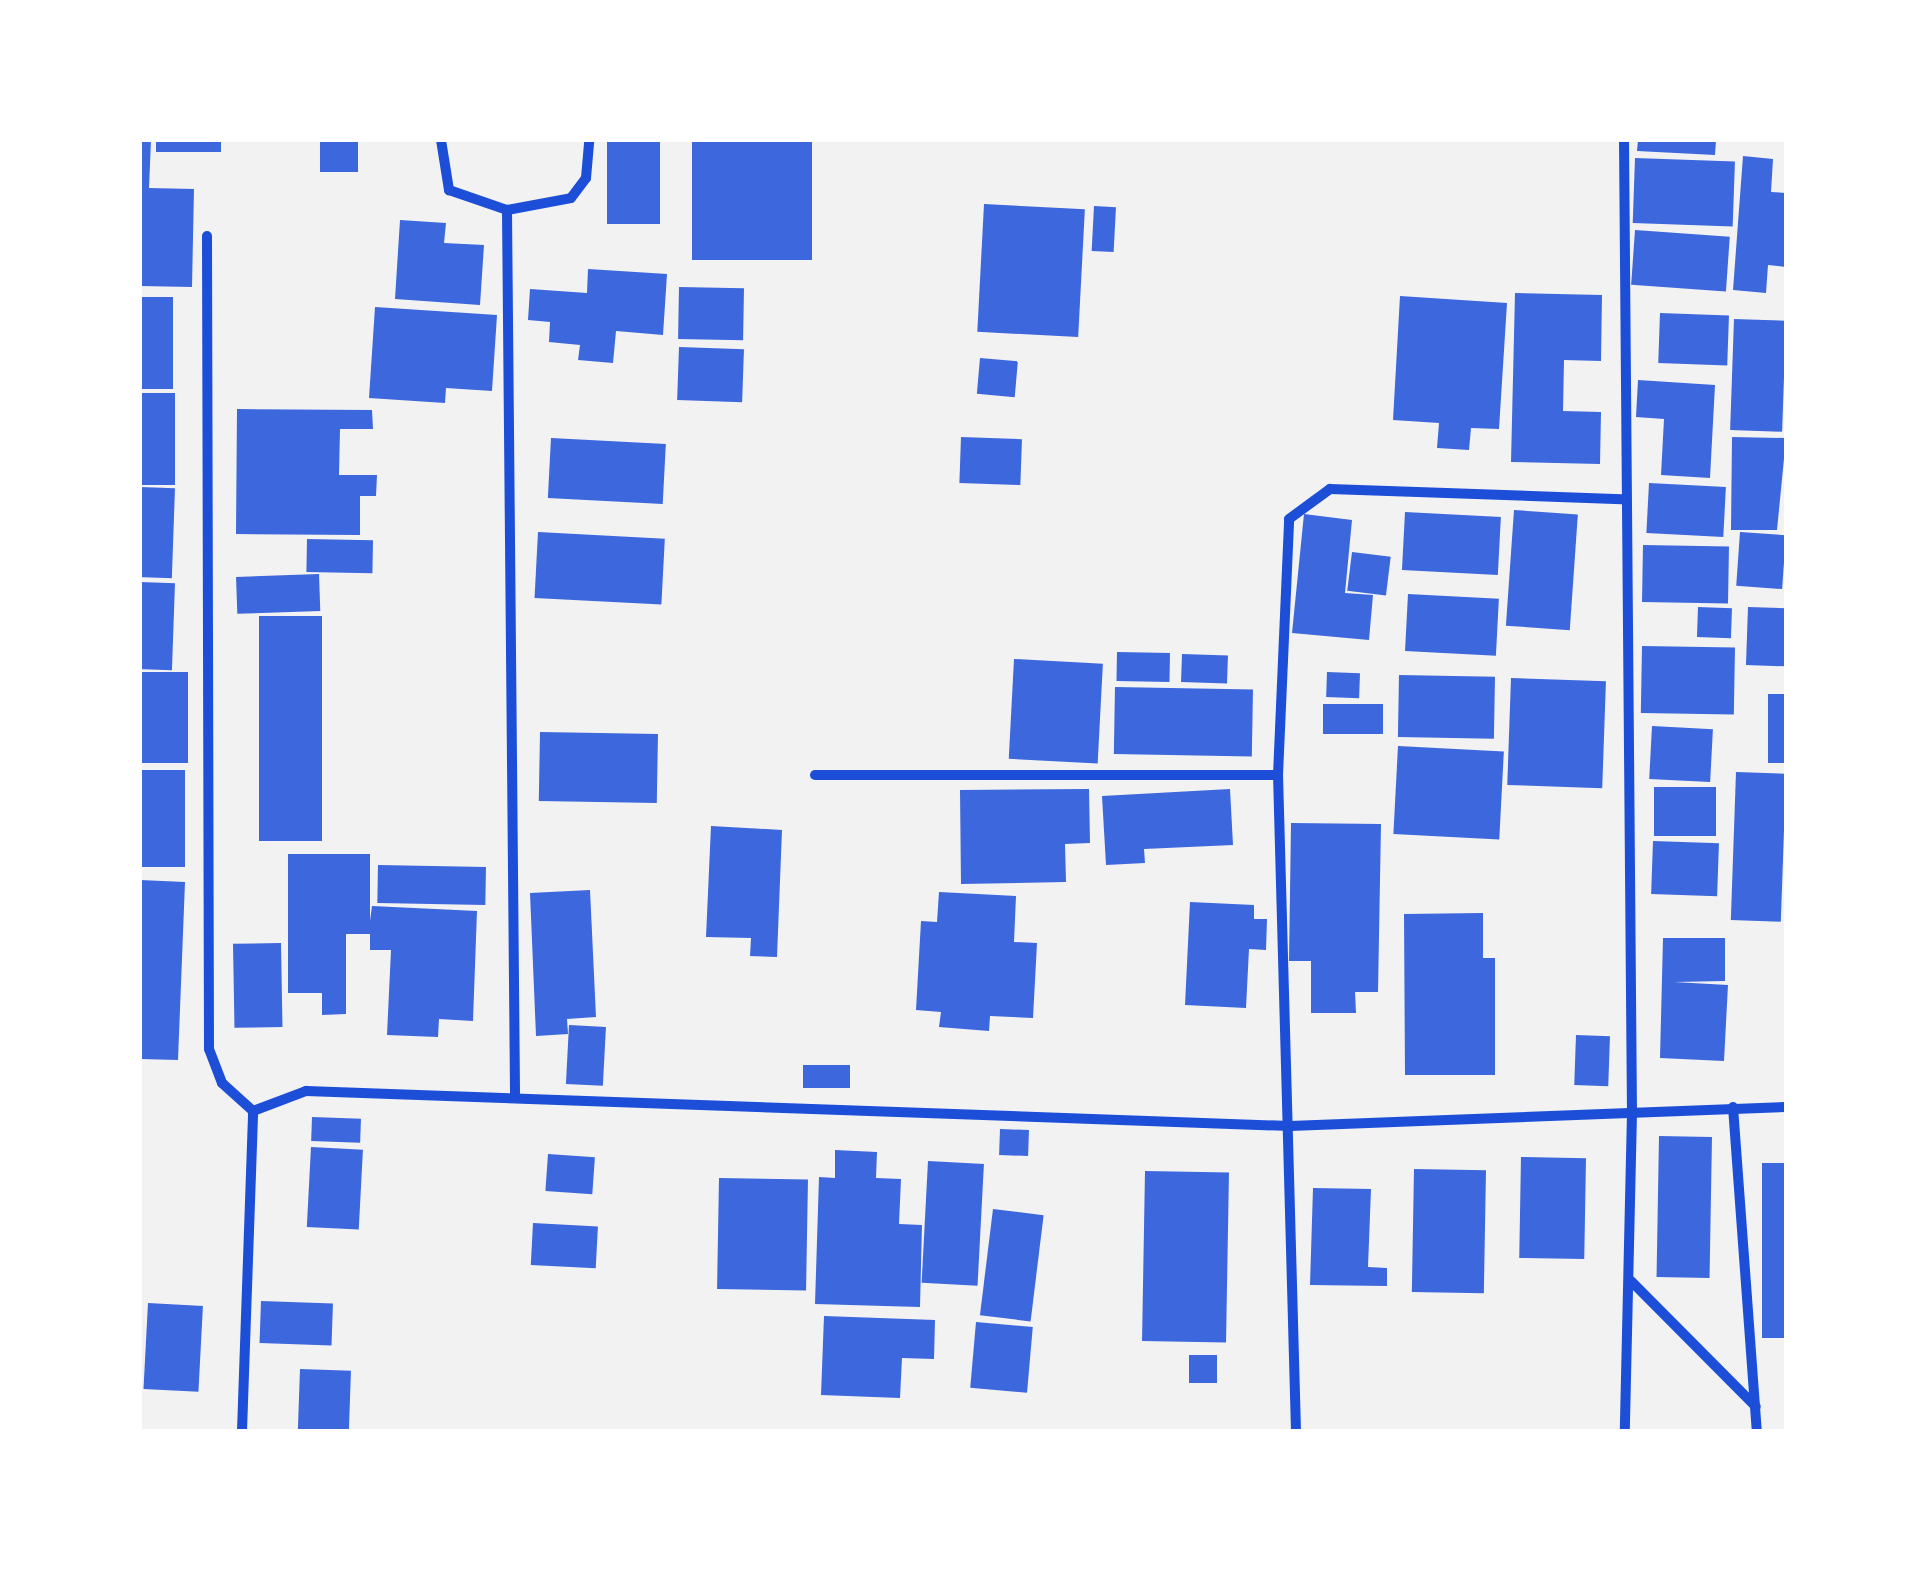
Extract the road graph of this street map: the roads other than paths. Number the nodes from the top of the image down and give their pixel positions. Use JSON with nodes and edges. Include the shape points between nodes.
{"nodes":[{"id":1,"x":441,"y":140,"type":"edge"},
{"id":2,"x":589,"y":140,"type":"edge"},
{"id":3,"x":1624,"y":140,"type":"edge"},
{"id":4,"x":506,"y":210,"type":"junction"},
{"id":5,"x":207,"y":236,"type":"dead end"},
{"id":6,"x":1622,"y":500,"type":"junction"},
{"id":7,"x":815,"y":774,"type":"dead end"},
{"id":8,"x":1278,"y":775,"type":"junction"},
{"id":9,"x":515,"y":1098,"type":"junction"},
{"id":10,"x":1734,"y":1107,"type":"junction"},
{"id":11,"x":1786,"y":1107,"type":"edge"},
{"id":12,"x":253,"y":1112,"type":"junction"},
{"id":13,"x":1632,"y":1112,"type":"junction"},
{"id":14,"x":1290,"y":1126,"type":"junction"},
{"id":15,"x":1631,"y":1280,"type":"junction"},
{"id":16,"x":1756,"y":1408,"type":"junction"},
{"id":17,"x":242,"y":1431,"type":"edge"},
{"id":18,"x":1296,"y":1431,"type":"edge"},
{"id":19,"x":1625,"y":1431,"type":"edge"},
{"id":20,"x":1757,"y":1431,"type":"edge"}],
"edges":[{"from":1,"to":4,"type":"street","via":[[450,190]]},
{"from":2,"to":4,"type":"street","via":[[586,178],[570,198]]},
{"from":3,"to":6,"type":"street"},
{"from":4,"to":9,"type":"street"},
{"from":5,"to":12,"type":"street","via":[[209,1050],[222,1083]]},
{"from":6,"to":8,"type":"street","via":[[1330,489],[1308,498],[1289,519]]},
{"from":6,"to":13,"type":"street"},
{"from":7,"to":8,"type":"street"},
{"from":8,"to":14,"type":"street"},
{"from":9,"to":12,"type":"street","via":[[306,1090]]},
{"from":9,"to":14,"type":"street"},
{"from":10,"to":11,"type":"street"},
{"from":10,"to":13,"type":"street"},
{"from":10,"to":16,"type":"street"},
{"from":12,"to":17,"type":"street"},
{"from":13,"to":14,"type":"street"},
{"from":13,"to":15,"type":"street"},
{"from":14,"to":18,"type":"street"},
{"from":15,"to":16,"type":"street"},
{"from":15,"to":19,"type":"street"},
{"from":16,"to":20,"type":"street"}]}
